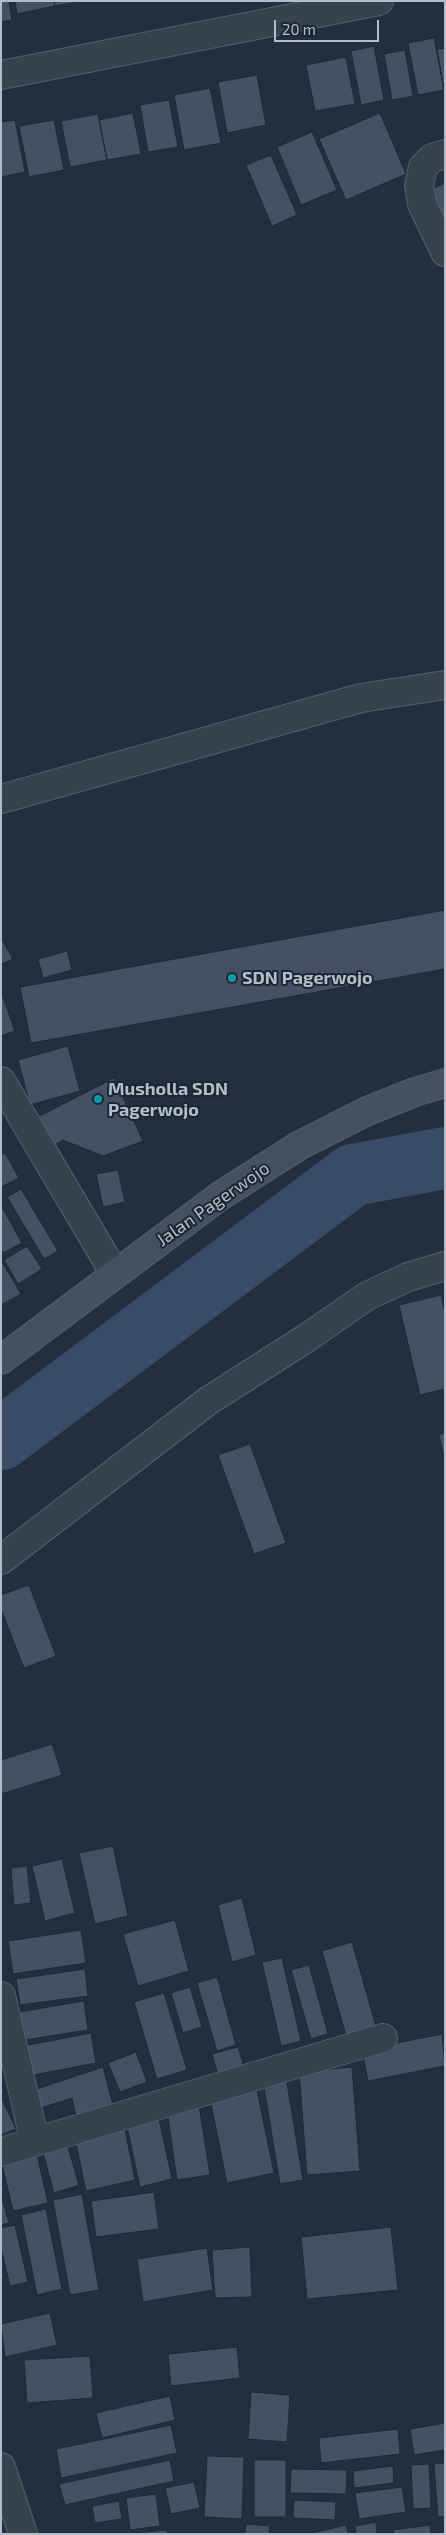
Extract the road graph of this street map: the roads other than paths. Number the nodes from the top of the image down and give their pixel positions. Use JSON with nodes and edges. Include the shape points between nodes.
{"nodes":[{"id":1,"x":379,"y":1,"type":"edge"},
{"id":2,"x":291,"y":9,"type":"edge"},
{"id":3,"x":1,"y":75,"type":"edge"},
{"id":4,"x":445,"y":154,"type":"edge"},
{"id":5,"x":445,"y":252,"type":"edge"},
{"id":6,"x":445,"y":685,"type":"edge"},
{"id":7,"x":1,"y":798,"type":"edge"},
{"id":8,"x":1,"y":1081,"type":"edge"},
{"id":9,"x":445,"y":1083,"type":"edge"},
{"id":10,"x":445,"y":1266,"type":"edge"},
{"id":11,"x":115,"y":1274,"type":"junction"},
{"id":12,"x":1,"y":1360,"type":"edge"},
{"id":13,"x":1,"y":1560,"type":"edge"},
{"id":14,"x":1,"y":1996,"type":"edge"},
{"id":15,"x":383,"y":2038,"type":"dead end"},
{"id":16,"x":35,"y":2142,"type":"junction"},
{"id":17,"x":1,"y":2152,"type":"edge"},
{"id":18,"x":1,"y":2467,"type":"edge"},
{"id":19,"x":23,"y":2534,"type":"edge"}],
"edges":[{"from":1,"to":2,"type":"street"},
{"from":2,"to":3,"type":"street"},
{"from":4,"to":5,"type":"street","via":[[432,158],[423,167],[419,186],[422,204]]},
{"from":6,"to":7,"type":"street","via":[[361,698]]},
{"from":8,"to":11,"type":"street"},
{"from":9,"to":11,"type":"main road","name":"Jalan Pagerwojo","via":[[365,1112],[300,1145],[220,1196]]},
{"from":10,"to":13,"type":"street","via":[[408,1277],[367,1296],[208,1402]]},
{"from":11,"to":12,"type":"main road","name":"Jalan Pagerwojo"},
{"from":14,"to":16,"type":"street"},
{"from":15,"to":16,"type":"street"},
{"from":16,"to":17,"type":"street"},
{"from":18,"to":19,"type":"street"}]}
